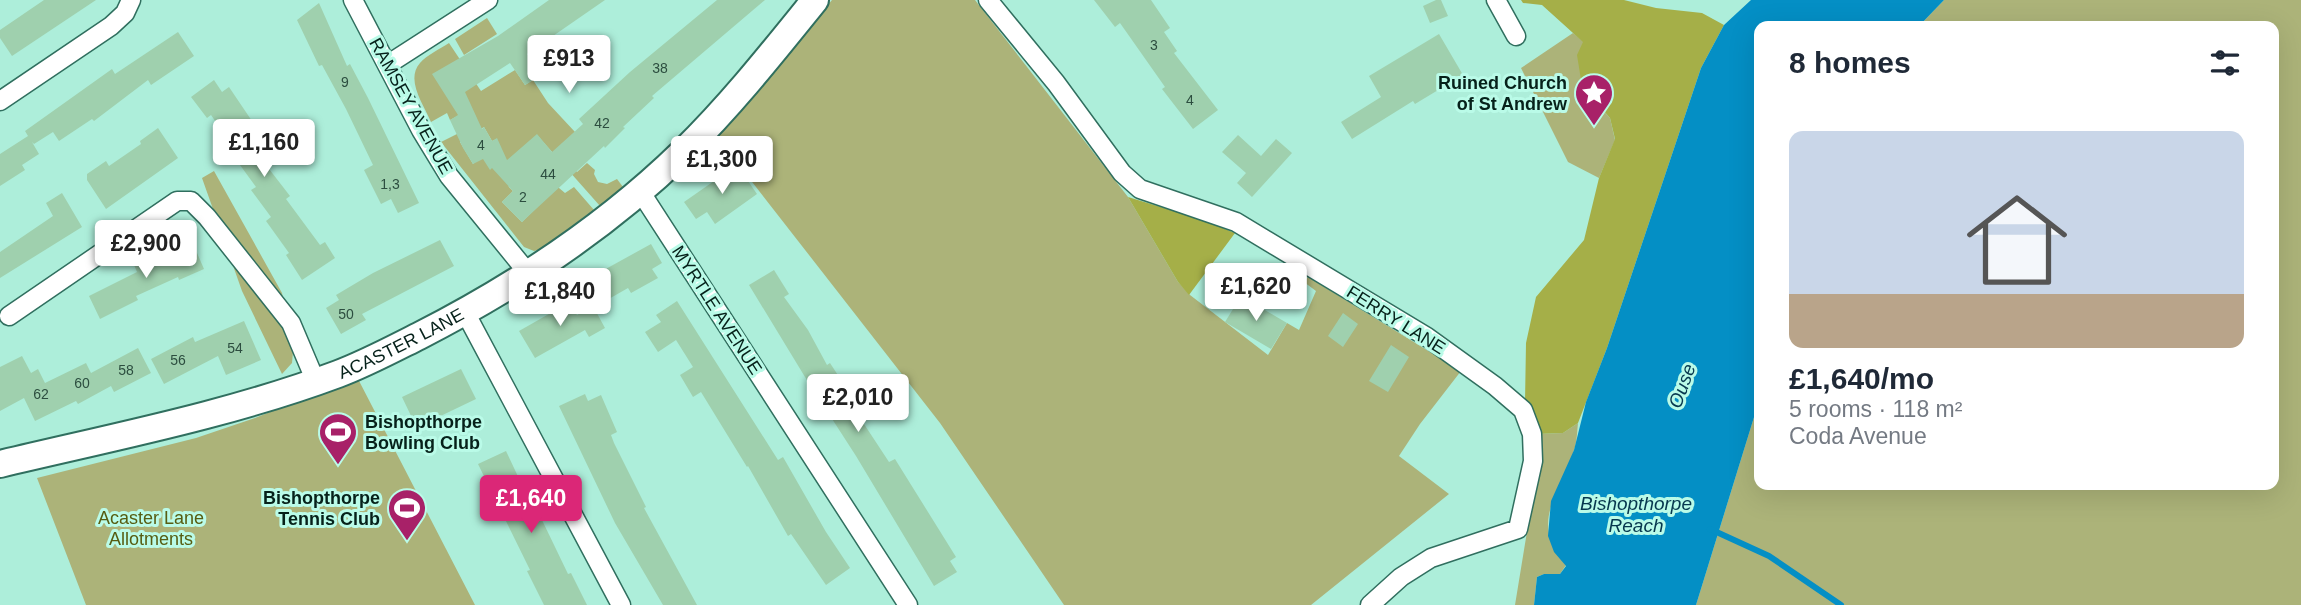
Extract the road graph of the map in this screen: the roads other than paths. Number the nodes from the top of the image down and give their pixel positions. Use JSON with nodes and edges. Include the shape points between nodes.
{"nodes":[{"id":1,"x":131,"y":0,"type":"edge"},
{"id":2,"x":353,"y":0,"type":"edge"},
{"id":3,"x":488,"y":0,"type":"edge"},
{"id":4,"x":815,"y":0,"type":"edge"},
{"id":5,"x":988,"y":0,"type":"edge"},
{"id":6,"x":1496,"y":0,"type":"edge"},
{"id":7,"x":1516,"y":36,"type":"dead end"},
{"id":8,"x":387,"y":65,"type":"junction"},
{"id":9,"x":2,"y":95,"type":"edge"},
{"id":10,"x":640,"y":191,"type":"junction"},
{"id":11,"x":528,"y":273,"type":"junction"},
{"id":12,"x":465,"y":312,"type":"junction"},
{"id":13,"x":9,"y":316,"type":"dead end"},
{"id":14,"x":316,"y":382,"type":"junction"},
{"id":15,"x":0,"y":464,"type":"edge"},
{"id":16,"x":621,"y":605,"type":"edge"},
{"id":17,"x":908,"y":605,"type":"edge"},
{"id":18,"x":1370,"y":605,"type":"edge"}],
"edges":[{"from":1,"to":9,"type":"street","via":[[111,26]]},
{"from":2,"to":8,"type":"street","name":"RAMSEY AVENUE"},
{"from":3,"to":8,"type":"street"},
{"from":4,"to":10,"type":"street","name":"ACASTER LANE","via":[[716,117]]},
{"from":5,"to":18,"type":"street","name":"FERRY LANE","via":[[1122,173],[1140,189],[1236,222],[1427,337],[1523,410],[1532,434],[1533,461],[1518,529],[1431,558]]},
{"from":6,"to":7,"type":"street"},
{"from":8,"to":11,"type":"street","name":"RAMSEY AVENUE","via":[[449,176]]},
{"from":10,"to":11,"type":"street","name":"ACASTER LANE"},
{"from":10,"to":17,"type":"street","name":"MYRTLE AVENUE"},
{"from":11,"to":12,"type":"street","name":"ACASTER LANE"},
{"from":12,"to":14,"type":"street","name":"ACASTER LANE"},
{"from":12,"to":16,"type":"street"},
{"from":13,"to":14,"type":"street","via":[[177,201],[191,201],[291,323]]},
{"from":14,"to":15,"type":"street","name":"ACASTER LANE","via":[[144,432]]}]}
